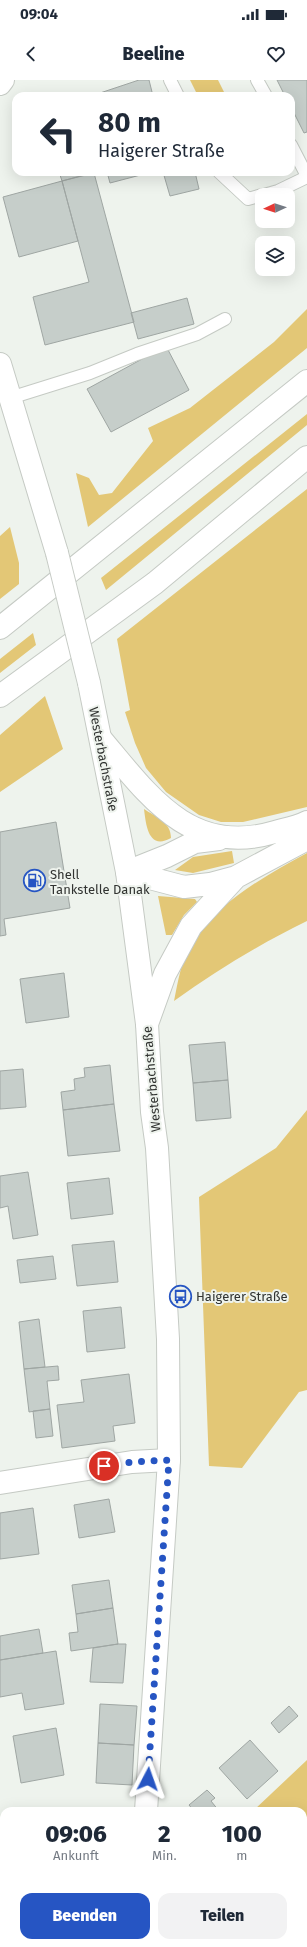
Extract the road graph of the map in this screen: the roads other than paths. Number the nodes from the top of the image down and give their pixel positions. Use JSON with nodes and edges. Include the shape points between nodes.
{"nodes":[{"id":1,"x":3,"y":80,"type":"edge"},
{"id":2,"x":170,"y":80,"type":"edge"},
{"id":3,"x":258,"y":80,"type":"edge"},
{"id":4,"x":0,"y":84,"type":"edge"},
{"id":5,"x":176,"y":92,"type":"edge"},
{"id":6,"x":264,"y":92,"type":"edge"},
{"id":7,"x":295,"y":153,"type":"edge"},
{"id":8,"x":223,"y":176,"type":"edge"},
{"id":9,"x":307,"y":176,"type":"edge"},
{"id":10,"x":284,"y":188,"type":"edge"},
{"id":11,"x":255,"y":197,"type":"edge"},
{"id":12,"x":225,"y":319,"type":"dead end"},
{"id":13,"x":0,"y":364,"type":"edge"},
{"id":14,"x":307,"y":381,"type":"edge"},
{"id":15,"x":10,"y":398,"type":"junction"},
{"id":16,"x":307,"y":457,"type":"edge"},
{"id":17,"x":0,"y":628,"type":"edge"},
{"id":18,"x":0,"y":696,"type":"edge"},
{"id":19,"x":101,"y":739,"type":"junction"},
{"id":20,"x":307,"y":822,"type":"edge"},
{"id":21,"x":223,"y":838,"type":"junction"},
{"id":22,"x":307,"y":838,"type":"edge"},
{"id":23,"x":127,"y":872,"type":"junction"},
{"id":24,"x":236,"y":878,"type":"junction"},
{"id":25,"x":147,"y":1024,"type":"junction"},
{"id":26,"x":169,"y":1460,"type":"junction"},
{"id":27,"x":0,"y":1484,"type":"edge"},
{"id":28,"x":146,"y":1807,"type":"edge"}],
"edges":[{"from":1,"to":4,"type":"main road"},
{"from":2,"to":5,"type":"lane"},
{"from":3,"to":6,"type":"lane"},
{"from":7,"to":9,"type":"lane"},
{"from":8,"to":11,"type":"lane","via":[[248,199]]},
{"from":9,"to":10,"type":"lane"},
{"from":12,"to":15,"type":"lane","via":[[197,334],[90,373]]},
{"from":13,"to":15,"type":"main road","name":"Westerbachstraße"},
{"from":14,"to":17,"type":"main road"},
{"from":15,"to":19,"type":"main road","name":"Westerbachstraße","bridge":true,"via":[[53,538]]},
{"from":16,"to":18,"type":"main road","via":[[154,583]]},
{"from":19,"to":21,"type":"main road","via":[[150,798],[198,831]]},
{"from":19,"to":23,"type":"main road","name":"Westerbachstraße"},
{"from":20,"to":21,"type":"main road","via":[[261,836]]},
{"from":21,"to":23,"type":"main road","via":[[195,842]]},
{"from":22,"to":24,"type":"main road"},
{"from":23,"to":24,"type":"main road","via":[[184,886]]},
{"from":23,"to":25,"type":"main road","name":"Westerbachstraße"},
{"from":24,"to":25,"type":"main road","via":[[191,926],[164,974]]},
{"from":25,"to":26,"type":"main road","name":"Westerbachstraße","via":[[168,1332]]},
{"from":26,"to":27,"type":"main road","via":[[132,1462]]},
{"from":26,"to":28,"type":"main road","name":"Westerbachstraße"}]}
